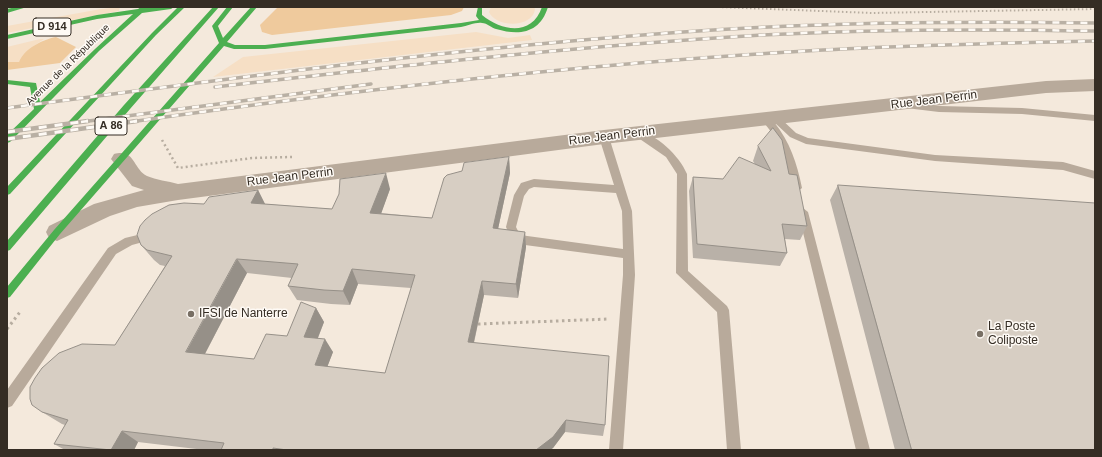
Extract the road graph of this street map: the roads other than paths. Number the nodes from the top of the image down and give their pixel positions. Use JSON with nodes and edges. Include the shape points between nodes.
{"nodes":[{"id":1,"x":24,"y":7,"type":"edge"},
{"id":2,"x":145,"y":7,"type":"edge"},
{"id":3,"x":171,"y":7,"type":"edge"},
{"id":4,"x":182,"y":7,"type":"edge"},
{"id":5,"x":216,"y":7,"type":"edge"},
{"id":6,"x":230,"y":7,"type":"edge"},
{"id":7,"x":254,"y":7,"type":"edge"},
{"id":8,"x":480,"y":7,"type":"edge"},
{"id":9,"x":546,"y":7,"type":"edge"},
{"id":10,"x":7,"y":11,"type":"edge"},
{"id":11,"x":482,"y":21,"type":"junction"},
{"id":12,"x":7,"y":37,"type":"edge"},
{"id":13,"x":222,"y":43,"type":"junction"},
{"id":14,"x":7,"y":82,"type":"edge"},
{"id":15,"x":1095,"y":85,"type":"edge"},
{"id":16,"x":897,"y":104,"type":"junction"},
{"id":17,"x":38,"y":110,"type":"junction"},
{"id":18,"x":770,"y":118,"type":"junction"},
{"id":19,"x":1095,"y":118,"type":"edge"},
{"id":20,"x":636,"y":133,"type":"junction"},
{"id":21,"x":604,"y":137,"type":"junction"},
{"id":22,"x":7,"y":140,"type":"edge"},
{"id":23,"x":121,"y":158,"type":"junction"},
{"id":24,"x":1095,"y":175,"type":"edge"},
{"id":25,"x":620,"y":189,"type":"junction"},
{"id":26,"x":7,"y":192,"type":"edge"},
{"id":27,"x":178,"y":192,"type":"junction"},
{"id":28,"x":57,"y":232,"type":"junction"},
{"id":29,"x":150,"y":236,"type":"edge"},
{"id":30,"x":7,"y":246,"type":"edge"},
{"id":31,"x":628,"y":254,"type":"junction"},
{"id":32,"x":7,"y":294,"type":"edge"},
{"id":33,"x":7,"y":401,"type":"edge"},
{"id":34,"x":616,"y":450,"type":"edge"},
{"id":35,"x":734,"y":450,"type":"edge"},
{"id":36,"x":863,"y":450,"type":"edge"}],
"edges":[{"from":1,"to":10,"type":"main road"},
{"from":2,"to":17,"type":"main road","name":"Avenue de la République","via":[[97,50]]},
{"from":3,"to":12,"type":"main road","number":"D 914","via":[[98,17]]},
{"from":4,"to":26,"type":"main road","number":"A 86"},
{"from":5,"to":30,"type":"main road","number":"A 86"},
{"from":6,"to":13,"type":"main road","via":[[215,26]]},
{"from":7,"to":13,"type":"main road"},
{"from":8,"to":11,"type":"main road","via":[[479,16]]},
{"from":9,"to":11,"type":"main road","via":[[546,14],[542,20],[535,26],[524,29],[500,29]]},
{"from":11,"to":13,"type":"main road","via":[[265,47],[234,47]]},
{"from":13,"to":23,"type":"main road"},
{"from":14,"to":17,"type":"main road","via":[[33,85]]},
{"from":15,"to":16,"type":"street","name":"Rue Jean Perrin","via":[[1046,87]]},
{"from":16,"to":18,"type":"street","name":"Rue Jean Perrin"},
{"from":16,"to":19,"type":"lane","via":[[939,109],[1022,111]]},
{"from":17,"to":22,"type":"main road","name":"Avenue de la République"},
{"from":18,"to":20,"type":"street","name":"Rue Jean Perrin"},
{"from":18,"to":24,"type":"lane","via":[[806,141],[935,158],[1063,166]]},
{"from":18,"to":36,"type":"lane","via":[[789,152]]},
{"from":20,"to":21,"type":"street","name":"Rue Jean Perrin"},
{"from":20,"to":35,"type":"lane","via":[[673,158],[682,174],[682,273],[723,310]]},
{"from":21,"to":25,"type":"lane"},
{"from":21,"to":27,"type":"street","name":"Rue Jean Perrin"},
{"from":23,"to":27,"type":"street","name":"Rue Jean Perrin","via":[[139,180]]},
{"from":23,"to":28,"type":"main road"},
{"from":25,"to":31,"type":"lane","via":[[627,211]]},
{"from":25,"to":31,"type":"lane","via":[[534,183],[525,186],[519,195],[511,227],[516,238],[525,241]]},
{"from":27,"to":28,"type":"street","name":"Rue Jean Perrin","via":[[129,201],[102,210]]},
{"from":28,"to":32,"type":"main road"},
{"from":29,"to":33,"type":"lane","via":[[129,241],[112,251]]},
{"from":31,"to":34,"type":"lane","via":[[629,276]]}]}
